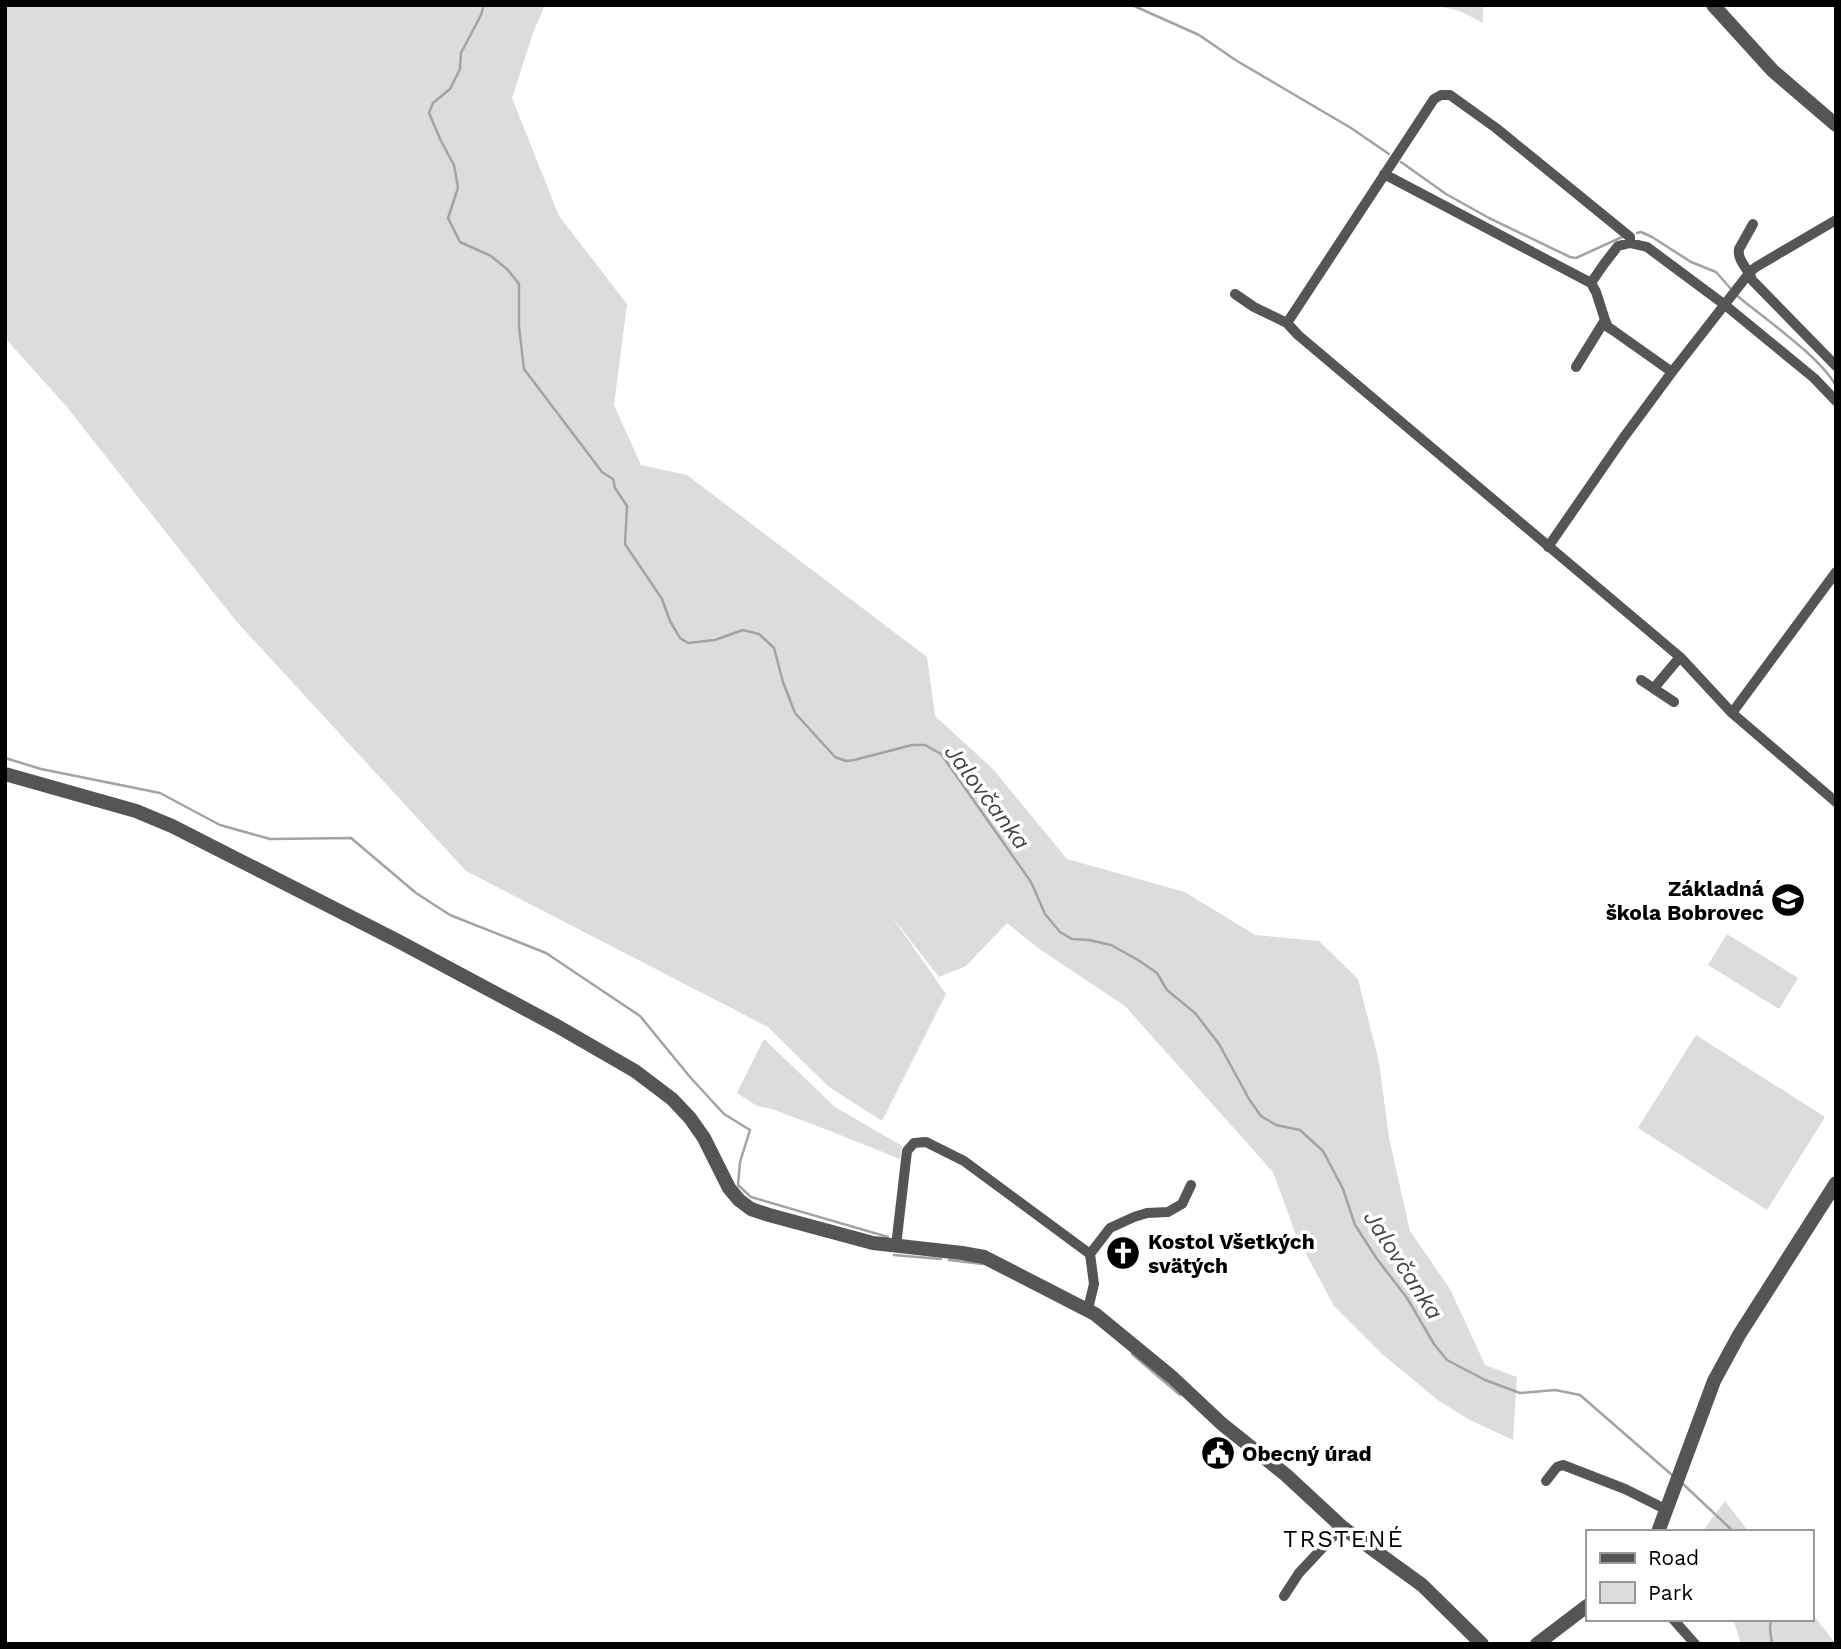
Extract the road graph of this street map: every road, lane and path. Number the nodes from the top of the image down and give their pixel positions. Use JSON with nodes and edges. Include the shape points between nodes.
{"nodes":[{"id":1,"x":1713,"y":5,"type":"edge"},
{"id":2,"x":1836,"y":125,"type":"edge"},
{"id":3,"x":1384,"y":174,"type":"junction"},
{"id":4,"x":1836,"y":220,"type":"edge"},
{"id":5,"x":1753,"y":224,"type":"dead end"},
{"id":6,"x":1630,"y":243,"type":"junction"},
{"id":7,"x":1750,"y":272,"type":"junction"},
{"id":8,"x":1591,"y":283,"type":"junction"},
{"id":9,"x":1235,"y":295,"type":"dead end"},
{"id":10,"x":1731,"y":296,"type":"junction"},
{"id":11,"x":1605,"y":320,"type":"junction"},
{"id":12,"x":1287,"y":323,"type":"junction"},
{"id":13,"x":1836,"y":366,"type":"edge"},
{"id":14,"x":1576,"y":367,"type":"dead end"},
{"id":15,"x":1672,"y":372,"type":"junction"},
{"id":16,"x":1836,"y":401,"type":"edge"},
{"id":17,"x":1548,"y":547,"type":"junction"},
{"id":18,"x":1836,"y":572,"type":"edge"},
{"id":19,"x":1680,"y":656,"type":"junction"},
{"id":20,"x":1641,"y":680,"type":"dead end"},
{"id":21,"x":1654,"y":688,"type":"junction"},
{"id":22,"x":1674,"y":702,"type":"dead end"},
{"id":23,"x":1732,"y":713,"type":"junction"},
{"id":24,"x":5,"y":774,"type":"edge"},
{"id":25,"x":1836,"y":802,"type":"edge"},
{"id":26,"x":1836,"y":1183,"type":"edge"},
{"id":27,"x":1191,"y":1185,"type":"dead end"},
{"id":28,"x":896,"y":1246,"type":"junction"},
{"id":29,"x":1090,"y":1254,"type":"junction"},
{"id":30,"x":1088,"y":1309,"type":"junction"},
{"id":31,"x":1546,"y":1481,"type":"dead end"},
{"id":32,"x":1667,"y":1510,"type":"junction"},
{"id":33,"x":1342,"y":1527,"type":"junction"},
{"id":34,"x":1661,"y":1530,"type":"edge"},
{"id":35,"x":1284,"y":1596,"type":"dead end"},
{"id":36,"x":1586,"y":1607,"type":"edge"},
{"id":37,"x":1675,"y":1621,"type":"edge"},
{"id":38,"x":1482,"y":1644,"type":"edge"},
{"id":39,"x":1537,"y":1644,"type":"edge"},
{"id":40,"x":1695,"y":1644,"type":"edge"}],
"edges":[{"from":1,"to":2,"type":"street","via":[[1773,71]]},
{"from":3,"to":6,"type":"street","via":[[1434,99],[1450,95],[1603,213],[1630,237]]},
{"from":3,"to":8,"type":"street"},
{"from":3,"to":12,"type":"street"},
{"from":4,"to":7,"type":"street"},
{"from":5,"to":7,"type":"street","via":[[1738,253]]},
{"from":6,"to":8,"type":"street","via":[[1618,246]]},
{"from":6,"to":10,"type":"street","via":[[1647,247]]},
{"from":7,"to":10,"type":"street"},
{"from":7,"to":13,"type":"street","via":[[1752,280]]},
{"from":8,"to":11,"type":"street"},
{"from":9,"to":12,"type":"street"},
{"from":10,"to":15,"type":"street"},
{"from":10,"to":16,"type":"street"},
{"from":11,"to":14,"type":"street"},
{"from":11,"to":15,"type":"street","via":[[1608,327]]},
{"from":12,"to":17,"type":"street"},
{"from":15,"to":17,"type":"street"},
{"from":17,"to":19,"type":"street"},
{"from":18,"to":23,"type":"street"},
{"from":19,"to":21,"type":"street"},
{"from":19,"to":23,"type":"street"},
{"from":20,"to":21,"type":"street"},
{"from":21,"to":22,"type":"street"},
{"from":23,"to":25,"type":"street"},
{"from":24,"to":28,"type":"street","via":[[161,821],[398,941],[646,1078],[690,1118],[729,1188],[746,1206],[848,1237]]},
{"from":26,"to":32,"type":"street","via":[[1725,1360]]},
{"from":27,"to":29,"type":"street","via":[[1182,1204],[1110,1228]]},
{"from":28,"to":29,"type":"street","via":[[907,1151],[914,1143],[926,1142],[964,1161]]},
{"from":28,"to":30,"type":"street","via":[[984,1257]]},
{"from":29,"to":30,"type":"street","via":[[1094,1284]]},
{"from":30,"to":33,"type":"street"},
{"from":31,"to":32,"type":"street","via":[[1563,1465]]},
{"from":32,"to":34,"type":"street"},
{"from":33,"to":35,"type":"street"},
{"from":33,"to":38,"type":"street","via":[[1422,1585]]},
{"from":36,"to":39,"type":"street"},
{"from":37,"to":40,"type":"street"}]}
